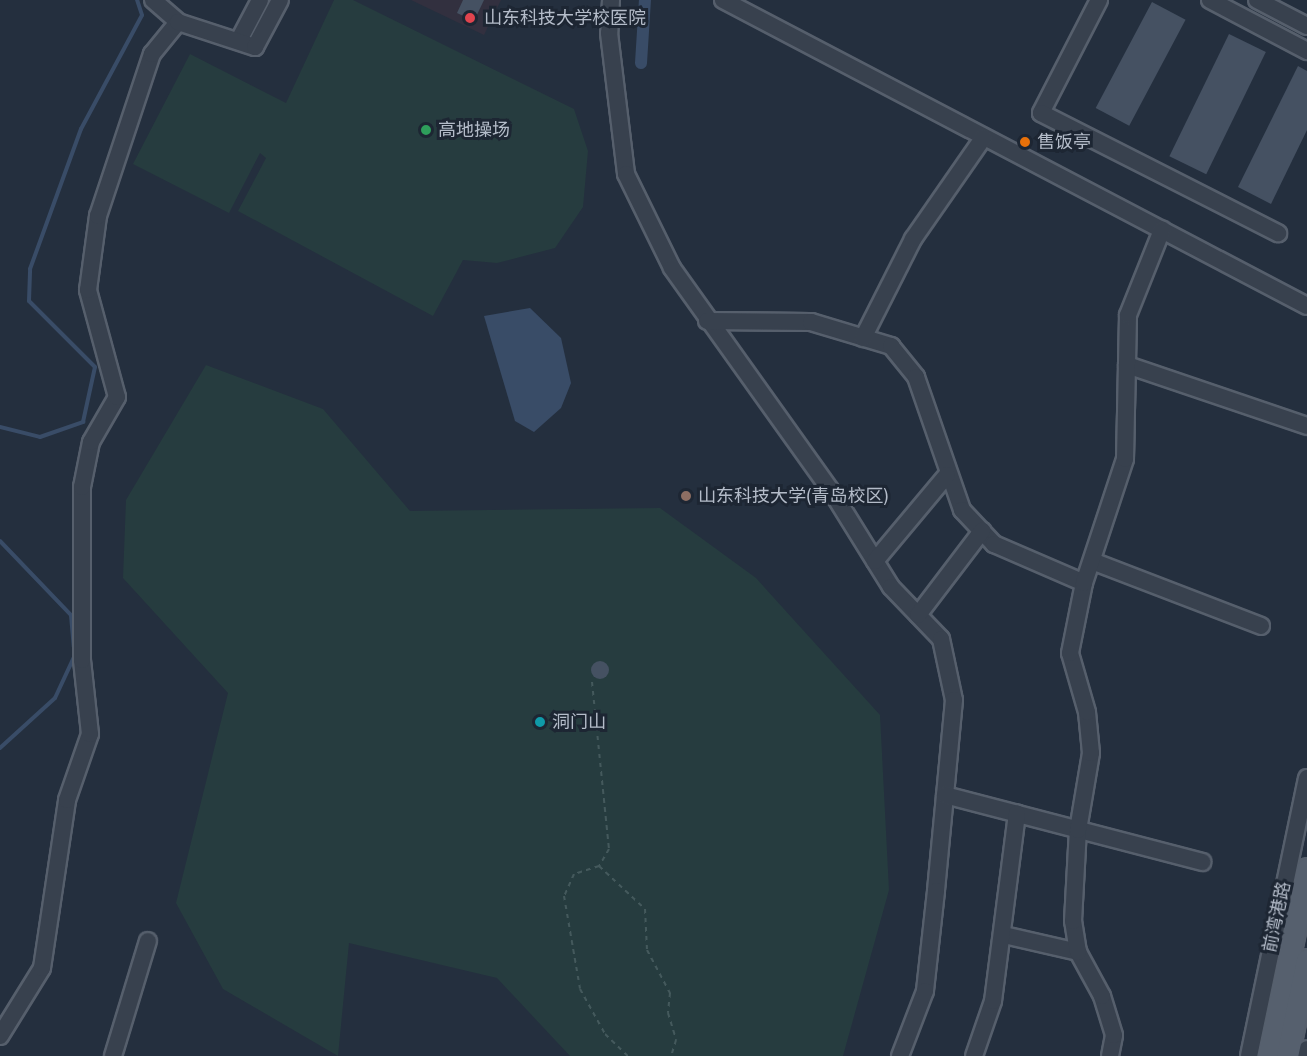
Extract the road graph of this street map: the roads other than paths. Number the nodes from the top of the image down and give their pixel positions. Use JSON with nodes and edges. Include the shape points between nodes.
{"nodes":[{"id":1,"x":153,"y":0,"type":"edge"},
{"id":2,"x":260,"y":0,"type":"edge"},
{"id":3,"x":280,"y":0,"type":"edge"},
{"id":4,"x":611,"y":0,"type":"edge"},
{"id":5,"x":723,"y":0,"type":"edge"},
{"id":6,"x":1099,"y":0,"type":"edge"},
{"id":7,"x":1210,"y":0,"type":"edge"},
{"id":8,"x":1257,"y":0,"type":"edge"},
{"id":9,"x":178,"y":22,"type":"junction"},
{"id":10,"x":1307,"y":26,"type":"edge"},
{"id":11,"x":239,"y":40,"type":"junction"},
{"id":12,"x":1307,"y":51,"type":"edge"},
{"id":13,"x":984,"y":137,"type":"junction"},
{"id":14,"x":1162,"y":230,"type":"junction"},
{"id":15,"x":1278,"y":232,"type":"dead end"},
{"id":16,"x":1307,"y":306,"type":"edge"},
{"id":17,"x":707,"y":321,"type":"junction"},
{"id":18,"x":863,"y":338,"type":"junction"},
{"id":19,"x":1127,"y":365,"type":"junction"},
{"id":20,"x":1307,"y":426,"type":"edge"},
{"id":21,"x":947,"y":475,"type":"junction"},
{"id":22,"x":982,"y":531,"type":"junction"},
{"id":23,"x":875,"y":561,"type":"junction"},
{"id":24,"x":1092,"y":561,"type":"junction"},
{"id":25,"x":1084,"y":583,"type":"junction"},
{"id":26,"x":918,"y":615,"type":"junction"},
{"id":27,"x":1261,"y":627,"type":"dead end"},
{"id":28,"x":1307,"y":778,"type":"edge"},
{"id":29,"x":945,"y":795,"type":"junction"},
{"id":30,"x":1017,"y":814,"type":"junction"},
{"id":31,"x":1078,"y":830,"type":"junction"},
{"id":32,"x":1202,"y":862,"type":"dead end"},
{"id":33,"x":1307,"y":869,"type":"edge"},
{"id":34,"x":1004,"y":936,"type":"junction"},
{"id":35,"x":148,"y":941,"type":"dead end"},
{"id":36,"x":1078,"y":952,"type":"junction"},
{"id":37,"x":1307,"y":960,"type":"edge"},
{"id":38,"x":0,"y":1036,"type":"edge"},
{"id":39,"x":1307,"y":1048,"type":"edge"},
{"id":40,"x":113,"y":1056,"type":"edge"},
{"id":41,"x":900,"y":1056,"type":"edge"},
{"id":42,"x":974,"y":1056,"type":"edge"},
{"id":43,"x":1110,"y":1056,"type":"edge"},
{"id":44,"x":1249,"y":1056,"type":"edge"},
{"id":45,"x":1268,"y":1056,"type":"edge"},
{"id":46,"x":1287,"y":1056,"type":"edge"},
{"id":47,"x":1305,"y":1056,"type":"edge"}],
"edges":[{"from":1,"to":9,"type":"street"},
{"from":2,"to":11,"type":"street"},
{"from":3,"to":11,"type":"street","via":[[255,47]]},
{"from":4,"to":17,"type":"street","via":[[609,33],[626,174],[672,268]]},
{"from":5,"to":13,"type":"street"},
{"from":6,"to":15,"type":"street","via":[[1041,113]]},
{"from":7,"to":12,"type":"street"},
{"from":8,"to":10,"type":"street"},
{"from":9,"to":11,"type":"street"},
{"from":9,"to":38,"type":"street","via":[[152,54],[98,216],[88,290],[117,397],[91,442],[81,487],[82,660],[90,734],[67,800],[42,968]]},
{"from":13,"to":14,"type":"street"},
{"from":13,"to":18,"type":"street","via":[[913,239]]},
{"from":14,"to":16,"type":"street"},
{"from":14,"to":19,"type":"street","via":[[1128,315]]},
{"from":17,"to":18,"type":"street","via":[[811,322]]},
{"from":17,"to":23,"type":"street","via":[[834,495]]},
{"from":18,"to":21,"type":"street","via":[[891,346],[916,377]]},
{"from":19,"to":20,"type":"street"},
{"from":19,"to":24,"type":"street","via":[[1125,459]]},
{"from":21,"to":22,"type":"street","via":[[962,510]]},
{"from":21,"to":23,"type":"street"},
{"from":22,"to":25,"type":"street","via":[[994,544]]},
{"from":22,"to":26,"type":"street"},
{"from":23,"to":26,"type":"street"},
{"from":24,"to":25,"type":"street"},
{"from":24,"to":27,"type":"street"},
{"from":25,"to":31,"type":"street","via":[[1070,653],[1087,712],[1092,753]]},
{"from":26,"to":29,"type":"street","via":[[940,639],[954,700]]},
{"from":28,"to":44,"type":"street","name":"前湾港路"},
{"from":29,"to":30,"type":"street"},
{"from":29,"to":41,"type":"street","via":[[924,991]]},
{"from":30,"to":31,"type":"street"},
{"from":30,"to":34,"type":"street"},
{"from":31,"to":32,"type":"street"},
{"from":31,"to":36,"type":"street","via":[[1073,921]]},
{"from":33,"to":45,"type":"main road","name":"前湾港路"},
{"from":34,"to":36,"type":"street"},
{"from":34,"to":42,"type":"street","via":[[993,1001]]},
{"from":35,"to":40,"type":"street"},
{"from":36,"to":43,"type":"street","via":[[1102,996],[1114,1035]]},
{"from":37,"to":46,"type":"main road"},
{"from":39,"to":47,"type":"street"}]}
